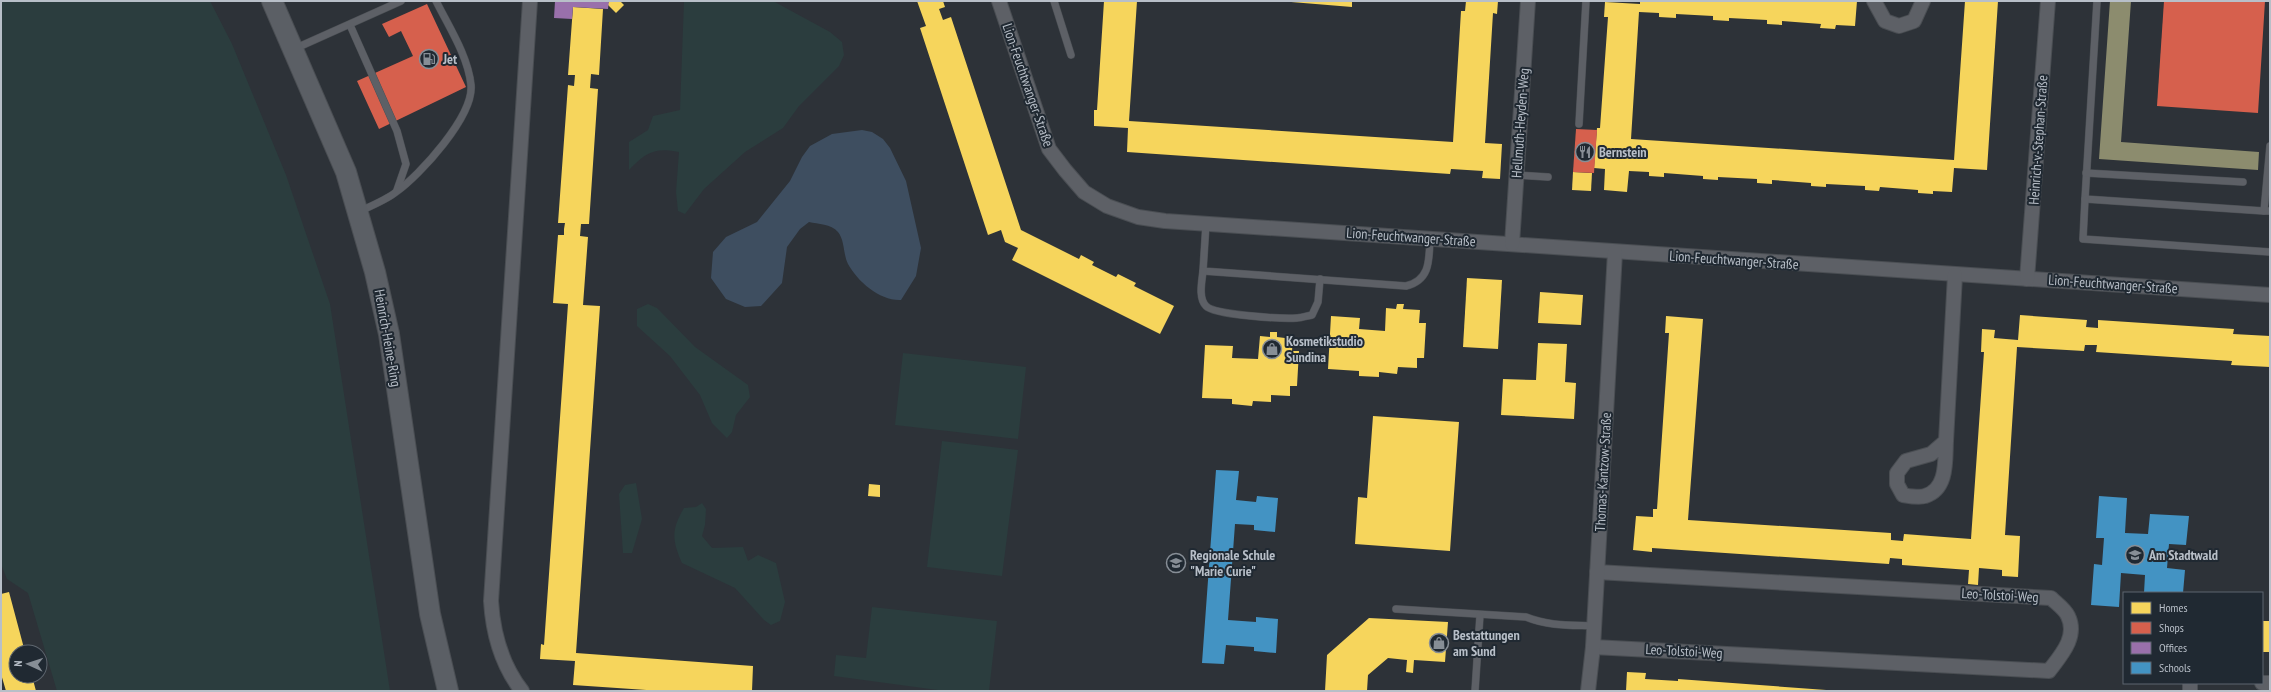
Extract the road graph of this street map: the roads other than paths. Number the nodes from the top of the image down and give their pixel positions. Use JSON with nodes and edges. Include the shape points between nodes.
{"nodes":[{"id":1,"x":272,"y":1,"type":"edge"},
{"id":2,"x":401,"y":1,"type":"edge"},
{"id":3,"x":436,"y":1,"type":"edge"},
{"id":4,"x":530,"y":1,"type":"edge"},
{"id":5,"x":999,"y":1,"type":"edge"},
{"id":6,"x":1054,"y":1,"type":"edge"},
{"id":7,"x":1528,"y":1,"type":"edge"},
{"id":8,"x":1586,"y":1,"type":"edge"},
{"id":9,"x":1874,"y":1,"type":"edge"},
{"id":10,"x":1923,"y":1,"type":"edge"},
{"id":11,"x":2048,"y":1,"type":"edge"},
{"id":12,"x":2097,"y":1,"type":"edge"},
{"id":13,"x":350,"y":25,"type":"junction"},
{"id":14,"x":294,"y":49,"type":"junction"},
{"id":15,"x":1071,"y":55,"type":"dead end"},
{"id":16,"x":1578,"y":124,"type":"dead end"},
{"id":17,"x":2270,"y":146,"type":"edge"},
{"id":18,"x":2086,"y":173,"type":"junction"},
{"id":19,"x":1517,"y":175,"type":"junction"},
{"id":20,"x":1548,"y":177,"type":"dead end"},
{"id":21,"x":2244,"y":182,"type":"dead end"},
{"id":22,"x":396,"y":193,"type":"junction"},
{"id":23,"x":2085,"y":199,"type":"junction"},
{"id":24,"x":2267,"y":211,"type":"edge"},
{"id":25,"x":358,"y":212,"type":"junction"},
{"id":26,"x":1206,"y":224,"type":"junction"},
{"id":27,"x":1430,"y":237,"type":"junction"},
{"id":28,"x":1512,"y":244,"type":"junction"},
{"id":29,"x":1615,"y":252,"type":"junction"},
{"id":30,"x":2270,"y":252,"type":"edge"},
{"id":31,"x":1203,"y":271,"type":"junction"},
{"id":32,"x":1955,"y":275,"type":"junction"},
{"id":33,"x":1320,"y":279,"type":"junction"},
{"id":34,"x":2027,"y":279,"type":"junction"},
{"id":35,"x":2270,"y":295,"type":"edge"},
{"id":36,"x":1946,"y":441,"type":"dead end"},
{"id":37,"x":1597,"y":572,"type":"junction"},
{"id":38,"x":1396,"y":609,"type":"dead end"},
{"id":39,"x":1480,"y":614,"type":"junction"},
{"id":40,"x":1594,"y":626,"type":"junction"},
{"id":41,"x":1593,"y":647,"type":"junction"},
{"id":42,"x":448,"y":691,"type":"edge"},
{"id":43,"x":522,"y":691,"type":"edge"},
{"id":44,"x":1475,"y":691,"type":"edge"},
{"id":45,"x":1588,"y":691,"type":"edge"}],
"edges":[{"from":1,"to":14,"type":"main road","name":"Heinrich-Heine-Ring"},
{"from":2,"to":13,"type":"lane"},
{"from":3,"to":22,"type":"lane","via":[[465,61],[471,86],[467,106],[432,159]]},
{"from":4,"to":43,"type":"street","via":[[491,601],[494,634],[501,656]]},
{"from":5,"to":26,"type":"street","name":"Lion-Feuchtwanger-Straße","via":[[1050,150],[1084,192],[1107,206],[1138,217]]},
{"from":6,"to":15,"type":"lane"},
{"from":7,"to":19,"type":"street","name":"Hellmuth-Heyden-Weg"},
{"from":8,"to":16,"type":"lane"},
{"from":9,"to":10,"type":"street","via":[[1885,21],[1900,26],[1914,20]]},
{"from":11,"to":34,"type":"street","name":"Heinrich-v.-Stephan-Straße"},
{"from":12,"to":18,"type":"lane"},
{"from":13,"to":14,"type":"lane"},
{"from":13,"to":22,"type":"lane","via":[[397,131],[405,157],[406,164]]},
{"from":14,"to":25,"type":"main road","name":"Heinrich-Heine-Ring","via":[[335,144]]},
{"from":17,"to":24,"type":"lane"},
{"from":18,"to":21,"type":"lane"},
{"from":18,"to":23,"type":"lane"},
{"from":19,"to":20,"type":"lane"},
{"from":19,"to":28,"type":"street","name":"Hellmuth-Heyden-Weg"},
{"from":22,"to":25,"type":"lane"},
{"from":23,"to":24,"type":"lane"},
{"from":23,"to":30,"type":"lane","via":[[2083,239]]},
{"from":25,"to":42,"type":"main road","name":"Heinrich-Heine-Ring","via":[[389,334],[430,614]]},
{"from":26,"to":27,"type":"street","name":"Lion-Feuchtwanger-Straße"},
{"from":26,"to":31,"type":"lane"},
{"from":27,"to":28,"type":"street","name":"Lion-Feuchtwanger-Straße"},
{"from":27,"to":33,"type":"lane","via":[[1429,264],[1424,276],[1415,284],[1406,286]]},
{"from":28,"to":29,"type":"street","name":"Lion-Feuchtwanger-Straße"},
{"from":29,"to":32,"type":"street","name":"Lion-Feuchtwanger-Straße"},
{"from":29,"to":37,"type":"street","name":"Thomas-Kantzow-Straße"},
{"from":31,"to":33,"type":"lane"},
{"from":31,"to":33,"type":"lane","via":[[1201,299],[1206,307],[1219,313],[1297,318],[1312,315],[1318,302]]},
{"from":32,"to":34,"type":"street","name":"Lion-Feuchtwanger-Straße"},
{"from":32,"to":36,"type":"street"},
{"from":34,"to":35,"type":"street","name":"Lion-Feuchtwanger-Straße"},
{"from":37,"to":40,"type":"street","name":"Thomas-Kantzow-Straße"},
{"from":37,"to":41,"type":"street","name":"Leo-Tolstoi-Weg","via":[[2051,598],[2068,615],[2072,632],[2066,648],[2049,671]]},
{"from":38,"to":39,"type":"lane"},
{"from":39,"to":40,"type":"lane","via":[[1526,617],[1555,625]]},
{"from":39,"to":44,"type":"lane"},
{"from":40,"to":41,"type":"street","name":"Thomas-Kantzow-Straße"},
{"from":41,"to":45,"type":"street","name":"Thomas-Kantzow-Straße"}]}
